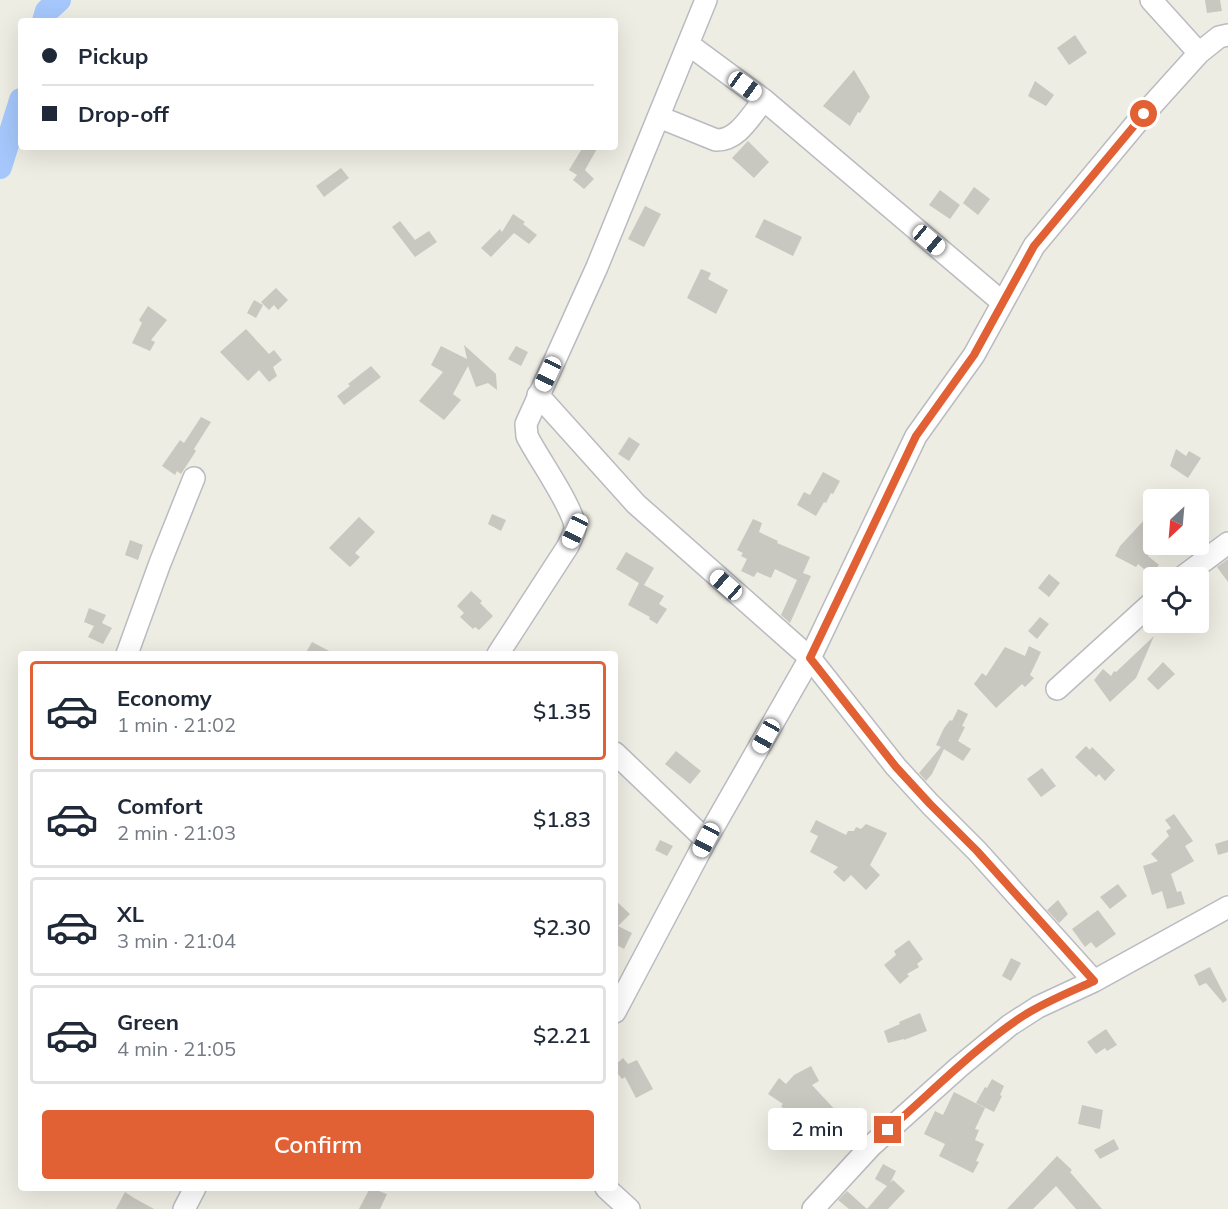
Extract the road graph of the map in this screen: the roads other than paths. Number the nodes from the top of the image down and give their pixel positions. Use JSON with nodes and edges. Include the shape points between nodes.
{"nodes":[{"id":1,"x":706,"y":0,"type":"edge"},
{"id":2,"x":1151,"y":0,"type":"edge"},
{"id":3,"x":1228,"y":35,"type":"edge"},
{"id":4,"x":688,"y":44,"type":"junction"},
{"id":5,"x":1199,"y":53,"type":"junction"},
{"id":6,"x":764,"y":100,"type":"junction"},
{"id":7,"x":659,"y":117,"type":"junction"},
{"id":8,"x":1002,"y":302,"type":"junction"},
{"id":9,"x":538,"y":395,"type":"junction"},
{"id":10,"x":194,"y":478,"type":"dead end"},
{"id":11,"x":1228,"y":543,"type":"edge"},
{"id":12,"x":1196,"y":567,"type":"edge"},
{"id":13,"x":1143,"y":611,"type":"edge"},
{"id":14,"x":509,"y":649,"type":"edge"},
{"id":15,"x":128,"y":651,"type":"edge"},
{"id":16,"x":810,"y":658,"type":"junction"},
{"id":17,"x":1057,"y":689,"type":"dead end"},
{"id":18,"x":618,"y":756,"type":"edge"},
{"id":19,"x":706,"y":840,"type":"junction"},
{"id":20,"x":1228,"y":907,"type":"edge"},
{"id":21,"x":1094,"y":981,"type":"junction"},
{"id":22,"x":618,"y":1006,"type":"edge"},
{"id":23,"x":193,"y":1191,"type":"edge"},
{"id":24,"x":609,"y":1191,"type":"edge"},
{"id":25,"x":184,"y":1209,"type":"edge"},
{"id":26,"x":629,"y":1209,"type":"edge"},
{"id":27,"x":813,"y":1209,"type":"edge"}],
"edges":[{"from":1,"to":4,"type":"street"},
{"from":2,"to":5,"type":"street"},
{"from":3,"to":5,"type":"street","via":[[1219,37]]},
{"from":4,"to":6,"type":"street"},
{"from":4,"to":7,"type":"street"},
{"from":5,"to":8,"type":"street","via":[[1034,246]]},
{"from":6,"to":7,"type":"street","via":[[734,136],[724,140]]},
{"from":6,"to":8,"type":"street"},
{"from":7,"to":9,"type":"street","via":[[597,267]]},
{"from":8,"to":16,"type":"street","via":[[974,355],[911,445]]},
{"from":9,"to":14,"type":"street","via":[[526,424],[527,436],[565,503],[575,531]]},
{"from":9,"to":16,"type":"street","via":[[651,520]]},
{"from":10,"to":15,"type":"street"},
{"from":11,"to":12,"type":"street"},
{"from":13,"to":17,"type":"street"},
{"from":16,"to":19,"type":"street"},
{"from":16,"to":21,"type":"street","via":[[896,767]]},
{"from":18,"to":19,"type":"street"},
{"from":19,"to":22,"type":"street"},
{"from":20,"to":21,"type":"street"},
{"from":21,"to":27,"type":"street","via":[[1010,1025],[871,1146]]},
{"from":23,"to":25,"type":"street"},
{"from":24,"to":26,"type":"street"}]}
